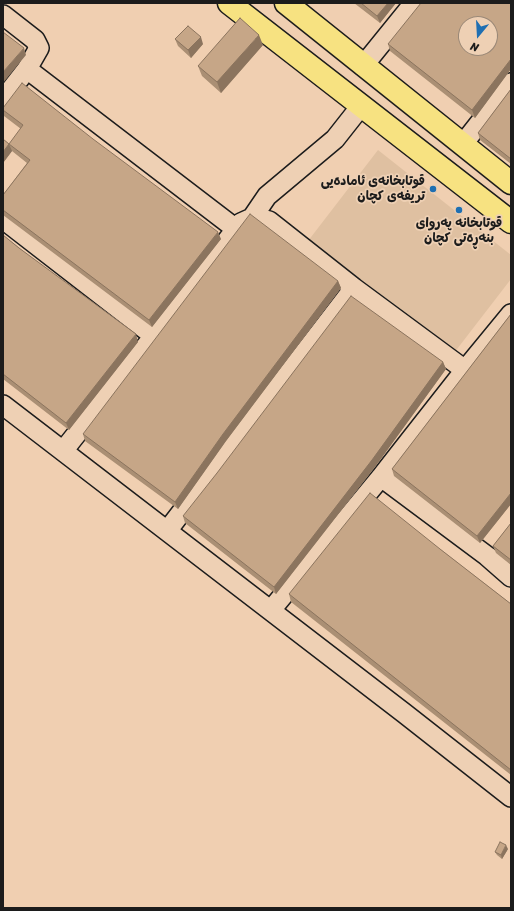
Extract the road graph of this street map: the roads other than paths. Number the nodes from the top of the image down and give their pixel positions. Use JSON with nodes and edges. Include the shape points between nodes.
{"nodes":[{"id":1,"x":229,"y":3,"type":"edge"},
{"id":2,"x":286,"y":3,"type":"edge"},
{"id":3,"x":414,"y":3,"type":"edge"},
{"id":4,"x":3,"y":15,"type":"edge"},
{"id":5,"x":363,"y":66,"type":"junction"},
{"id":6,"x":28,"y":69,"type":"junction"},
{"id":7,"x":511,"y":83,"type":"edge"},
{"id":8,"x":342,"y":91,"type":"junction"},
{"id":9,"x":3,"y":100,"type":"edge"},
{"id":10,"x":361,"y":106,"type":"junction"},
{"id":11,"x":463,"y":144,"type":"junction"},
{"id":12,"x":511,"y":183,"type":"edge"},
{"id":13,"x":252,"y":218,"type":"junction"},
{"id":14,"x":3,"y":219,"type":"edge"},
{"id":15,"x":511,"y":222,"type":"edge"},
{"id":16,"x":236,"y":229,"type":"junction"},
{"id":17,"x":354,"y":288,"type":"junction"},
{"id":18,"x":511,"y":314,"type":"edge"},
{"id":19,"x":154,"y":336,"type":"junction"},
{"id":20,"x":465,"y":370,"type":"junction"},
{"id":21,"x":3,"y":405,"type":"edge"},
{"id":22,"x":63,"y":451,"type":"junction"},
{"id":23,"x":381,"y":477,"type":"junction"},
{"id":24,"x":167,"y":531,"type":"junction"},
{"id":25,"x":499,"y":540,"type":"edge"},
{"id":26,"x":487,"y":556,"type":"junction"},
{"id":27,"x":511,"y":577,"type":"edge"},
{"id":28,"x":271,"y":610,"type":"junction"},
{"id":29,"x":511,"y":797,"type":"edge"}],
"edges":[{"from":1,"to":8,"type":"main road"},
{"from":2,"to":5,"type":"main road"},
{"from":3,"to":5,"type":"street"},
{"from":4,"to":6,"type":"street","via":[[35,40],[39,48]]},
{"from":5,"to":8,"type":"main road"},
{"from":5,"to":11,"type":"main road"},
{"from":6,"to":9,"type":"street"},
{"from":6,"to":16,"type":"street"},
{"from":7,"to":11,"type":"street"},
{"from":8,"to":10,"type":"main road"},
{"from":10,"to":13,"type":"street","via":[[335,139],[267,196]]},
{"from":10,"to":15,"type":"main road"},
{"from":11,"to":12,"type":"main road"},
{"from":13,"to":16,"type":"street"},
{"from":13,"to":17,"type":"street","via":[[269,221]]},
{"from":14,"to":19,"type":"street"},
{"from":16,"to":19,"type":"street"},
{"from":17,"to":20,"type":"street"},
{"from":17,"to":24,"type":"street"},
{"from":18,"to":20,"type":"street"},
{"from":19,"to":22,"type":"street"},
{"from":20,"to":23,"type":"street"},
{"from":21,"to":22,"type":"street"},
{"from":22,"to":24,"type":"street"},
{"from":23,"to":26,"type":"street"},
{"from":23,"to":28,"type":"street"},
{"from":24,"to":28,"type":"street"},
{"from":25,"to":26,"type":"street"},
{"from":26,"to":27,"type":"street"},
{"from":28,"to":29,"type":"street"}]}
